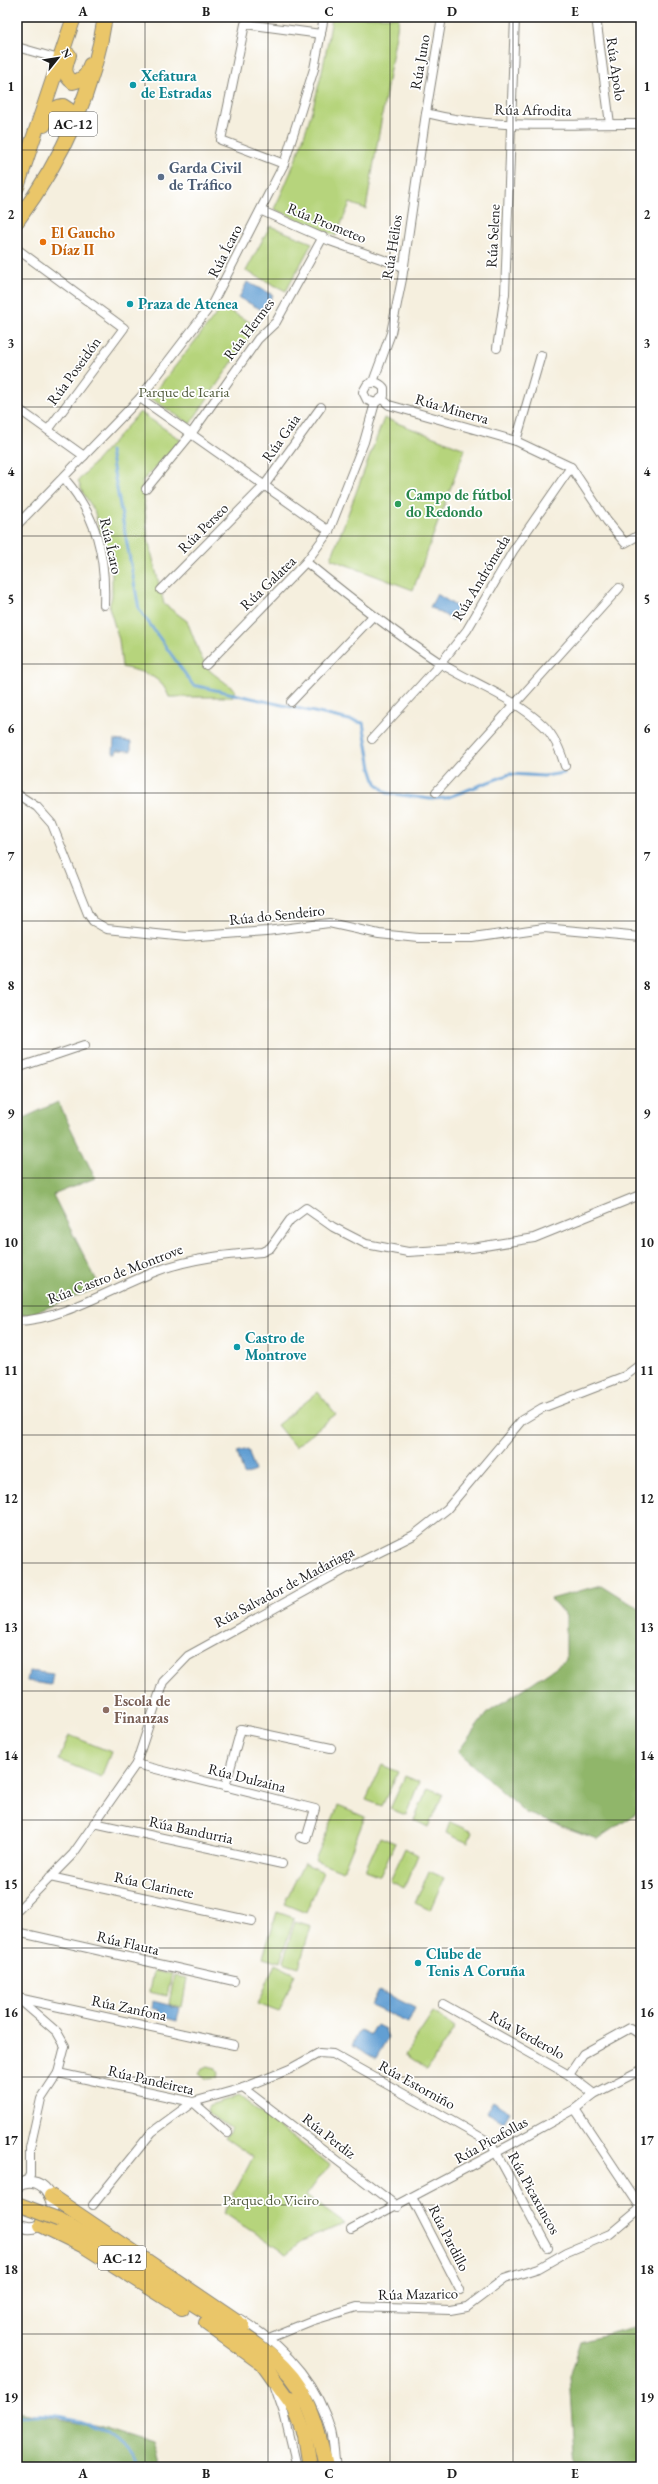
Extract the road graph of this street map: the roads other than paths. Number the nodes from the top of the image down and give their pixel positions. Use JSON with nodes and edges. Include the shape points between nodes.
{"nodes":[{"id":1,"x":74,"y":17,"type":"edge"},
{"id":2,"x":82,"y":17,"type":"edge"},
{"id":3,"x":324,"y":17,"type":"edge"},
{"id":4,"x":442,"y":17,"type":"edge"},
{"id":5,"x":515,"y":17,"type":"edge"},
{"id":6,"x":596,"y":17,"type":"edge"},
{"id":7,"x":105,"y":21,"type":"edge"},
{"id":8,"x":321,"y":34,"type":"junction"},
{"id":9,"x":17,"y":47,"type":"edge"},
{"id":10,"x":59,"y":59,"type":"junction"},
{"id":11,"x":426,"y":113,"type":"junction"},
{"id":12,"x":610,"y":124,"type":"junction"},
{"id":13,"x":641,"y":124,"type":"edge"},
{"id":14,"x":512,"y":125,"type":"junction"},
{"id":15,"x":53,"y":164,"type":"junction"},
{"id":16,"x":284,"y":164,"type":"junction"},
{"id":17,"x":17,"y":187,"type":"edge"},
{"id":18,"x":262,"y":211,"type":"junction"},
{"id":19,"x":17,"y":221,"type":"edge"},
{"id":20,"x":323,"y":238,"type":"junction"},
{"id":21,"x":17,"y":249,"type":"edge"},
{"id":22,"x":404,"y":267,"type":"junction"},
{"id":23,"x":497,"y":348,"type":"dead end"},
{"id":24,"x":541,"y":355,"type":"dead end"},
{"id":25,"x":373,"y":382,"type":"junction"},
{"id":26,"x":140,"y":398,"type":"junction"},
{"id":27,"x":378,"y":401,"type":"junction"},
{"id":28,"x":321,"y":407,"type":"dead end"},
{"id":29,"x":18,"y":410,"type":"edge"},
{"id":30,"x":48,"y":430,"type":"junction"},
{"id":31,"x":191,"y":434,"type":"junction"},
{"id":32,"x":516,"y":441,"type":"junction"},
{"id":33,"x":84,"y":456,"type":"junction"},
{"id":34,"x":571,"y":467,"type":"junction"},
{"id":35,"x":64,"y":478,"type":"junction"},
{"id":36,"x":264,"y":486,"type":"junction"},
{"id":37,"x":146,"y":488,"type":"dead end"},
{"id":38,"x":17,"y":525,"type":"edge"},
{"id":39,"x":329,"y":531,"type":"junction"},
{"id":40,"x":641,"y":534,"type":"edge"},
{"id":41,"x":306,"y":562,"type":"junction"},
{"id":42,"x":619,"y":588,"type":"dead end"},
{"id":43,"x":161,"y":590,"type":"dead end"},
{"id":44,"x":104,"y":605,"type":"dead end"},
{"id":45,"x":373,"y":616,"type":"junction"},
{"id":46,"x":441,"y":663,"type":"junction"},
{"id":47,"x":206,"y":664,"type":"dead end"},
{"id":48,"x":291,"y":702,"type":"dead end"},
{"id":49,"x":514,"y":704,"type":"junction"},
{"id":50,"x":372,"y":739,"type":"dead end"},
{"id":51,"x":565,"y":766,"type":"dead end"},
{"id":52,"x":436,"y":792,"type":"dead end"},
{"id":53,"x":17,"y":794,"type":"edge"},
{"id":54,"x":641,"y":937,"type":"edge"},
{"id":55,"x":85,"y":1045,"type":"dead end"},
{"id":56,"x":17,"y":1068,"type":"edge"},
{"id":57,"x":641,"y":1195,"type":"edge"},
{"id":58,"x":17,"y":1322,"type":"edge"},
{"id":59,"x":641,"y":1364,"type":"edge"},
{"id":60,"x":331,"y":1748,"type":"dead end"},
{"id":61,"x":136,"y":1764,"type":"junction"},
{"id":62,"x":225,"y":1787,"type":"junction"},
{"id":63,"x":94,"y":1823,"type":"junction"},
{"id":64,"x":300,"y":1837,"type":"dead end"},
{"id":65,"x":282,"y":1864,"type":"dead end"},
{"id":66,"x":50,"y":1877,"type":"junction"},
{"id":67,"x":17,"y":1911,"type":"edge"},
{"id":68,"x":252,"y":1921,"type":"dead end"},
{"id":69,"x":17,"y":1932,"type":"edge"},
{"id":70,"x":234,"y":1982,"type":"dead end"},
{"id":71,"x":17,"y":1998,"type":"edge"},
{"id":72,"x":443,"y":2004,"type":"dead end"},
{"id":73,"x":641,"y":2035,"type":"edge"},
{"id":74,"x":234,"y":2045,"type":"dead end"},
{"id":75,"x":641,"y":2070,"type":"edge"},
{"id":76,"x":58,"y":2073,"type":"junction"},
{"id":77,"x":569,"y":2075,"type":"junction"},
{"id":78,"x":244,"y":2088,"type":"junction"},
{"id":79,"x":594,"y":2094,"type":"junction"},
{"id":80,"x":193,"y":2102,"type":"junction"},
{"id":81,"x":575,"y":2109,"type":"junction"},
{"id":82,"x":228,"y":2133,"type":"dead end"},
{"id":83,"x":496,"y":2152,"type":"junction"},
{"id":84,"x":31,"y":2163,"type":"junction"},
{"id":85,"x":21,"y":2185,"type":"edge"},
{"id":86,"x":40,"y":2185,"type":"junction"},
{"id":87,"x":51,"y":2196,"type":"junction"},
{"id":88,"x":413,"y":2199,"type":"junction"},
{"id":89,"x":17,"y":2204,"type":"edge"},
{"id":90,"x":92,"y":2206,"type":"dead end"},
{"id":91,"x":398,"y":2207,"type":"junction"},
{"id":92,"x":641,"y":2208,"type":"edge"},
{"id":93,"x":17,"y":2224,"type":"edge"},
{"id":94,"x":35,"y":2227,"type":"junction"},
{"id":95,"x":351,"y":2230,"type":"dead end"},
{"id":96,"x":17,"y":2237,"type":"edge"},
{"id":97,"x":548,"y":2248,"type":"dead end"},
{"id":98,"x":460,"y":2290,"type":"dead end"},
{"id":99,"x":226,"y":2314,"type":"junction"},
{"id":100,"x":269,"y":2338,"type":"junction"},
{"id":101,"x":245,"y":2339,"type":"junction"},
{"id":102,"x":272,"y":2375,"type":"junction"},
{"id":103,"x":298,"y":2386,"type":"junction"},
{"id":104,"x":295,"y":2408,"type":"junction"},
{"id":105,"x":297,"y":2467,"type":"edge"},
{"id":106,"x":310,"y":2467,"type":"edge"},
{"id":107,"x":326,"y":2467,"type":"edge"},
{"id":108,"x":336,"y":2467,"type":"edge"}],
"edges":[{"from":1,"to":10,"type":"highway","number":"AC-12"},
{"from":2,"to":7,"type":"highway","via":[[64,70],[66,77],[73,82],[81,80],[88,72]]},
{"from":3,"to":8,"type":"street","name":"Rúa Ícaro"},
{"from":4,"to":11,"type":"street","name":"Rúa Juno"},
{"from":5,"to":14,"type":"street","name":"Rúa Selene"},
{"from":6,"to":12,"type":"street","name":"Rúa Apolo"},
{"from":7,"to":15,"type":"highway","number":"AC-12","via":[[85,98],[65,144]]},
{"from":8,"to":16,"type":"street","name":"Rúa Ícaro","via":[[314,69]]},
{"from":8,"to":16,"type":"street","via":[[245,24],[221,140]]},
{"from":9,"to":10,"type":"street"},
{"from":10,"to":17,"type":"highway","number":"AC-12"},
{"from":11,"to":14,"type":"street","name":"Rúa Afrodita","via":[[471,122]]},
{"from":11,"to":22,"type":"street","name":"Rúa Helios"},
{"from":12,"to":13,"type":"street","name":"Rúa Afrodita"},
{"from":12,"to":14,"type":"street","name":"Rúa Afrodita"},
{"from":14,"to":23,"type":"street","name":"Rúa Selene","via":[[504,294]]},
{"from":15,"to":17,"type":"highway","via":[[69,120],[69,110],[63,106],[55,107],[50,112],[33,156]]},
{"from":15,"to":19,"type":"highway","number":"AC-12"},
{"from":16,"to":18,"type":"street","name":"Rúa Ícaro"},
{"from":18,"to":20,"type":"street","name":"Rúa Prometeo"},
{"from":18,"to":26,"type":"street","name":"Rúa Ícaro","via":[[212,304]]},
{"from":20,"to":22,"type":"street","name":"Rúa Prometeo"},
{"from":20,"to":31,"type":"street","name":"Rúa Hermes","via":[[276,322],[258,339]]},
{"from":21,"to":30,"type":"street","name":"Rúa Poseidón","via":[[124,328]]},
{"from":22,"to":25,"type":"street","name":"Rúa Helios","via":[[391,333]]},
{"from":24,"to":32,"type":"street"},
{"from":25,"to":27,"type":"street","via":[[384,388]]},
{"from":25,"to":27,"type":"street","name":"Rúa Helios","via":[[366,385],[364,392],[367,400]]},
{"from":26,"to":31,"type":"street"},
{"from":26,"to":33,"type":"street","name":"Rúa Ícaro"},
{"from":27,"to":32,"type":"street","name":"Rúa Minerva"},
{"from":27,"to":39,"type":"street"},
{"from":28,"to":36,"type":"street","name":"Rúa Gaia"},
{"from":29,"to":30,"type":"street"},
{"from":30,"to":33,"type":"street"},
{"from":31,"to":36,"type":"street"},
{"from":31,"to":37,"type":"street"},
{"from":32,"to":34,"type":"street","name":"Rúa Minerva"},
{"from":33,"to":35,"type":"street","name":"Rúa Ícaro"},
{"from":34,"to":40,"type":"street","via":[[625,543]]},
{"from":34,"to":46,"type":"street","name":"Rúa Andrómeda","via":[[513,551],[467,630]]},
{"from":35,"to":38,"type":"street","name":"Rúa Ícaro"},
{"from":35,"to":44,"type":"street","name":"Rúa Ícaro","via":[[84,504],[93,521],[106,574]]},
{"from":36,"to":39,"type":"street"},
{"from":36,"to":43,"type":"street","name":"Rúa Perseo"},
{"from":39,"to":41,"type":"street"},
{"from":41,"to":45,"type":"street","name":"Rúa Galatea"},
{"from":41,"to":47,"type":"street","name":"Rúa Galatea"},
{"from":42,"to":49,"type":"street"},
{"from":45,"to":46,"type":"street","name":"Rúa Galatea"},
{"from":45,"to":48,"type":"street"},
{"from":46,"to":49,"type":"street","name":"Rúa Galatea"},
{"from":46,"to":50,"type":"street"},
{"from":49,"to":51,"type":"street","name":"Rúa Galatea","via":[[545,726],[554,738]]},
{"from":49,"to":52,"type":"street"},
{"from":53,"to":54,"type":"street","name":"Rúa do Sendeiro","via":[[37,807],[52,824],[88,914],[93,922],[107,929],[186,937],[329,923],[379,934],[418,938],[473,938],[544,928]]},
{"from":55,"to":56,"type":"street"},
{"from":57,"to":58,"type":"street","name":"Rúa Castro de Montrove","via":[[534,1238],[472,1248],[408,1252],[366,1244],[333,1227],[306,1208],[290,1220],[270,1248],[262,1252],[194,1259],[157,1271],[63,1311]]},
{"from":59,"to":61,"type":"street","name":"Rúa Salvador de Madariaga","via":[[625,1376],[542,1408],[522,1420],[447,1509],[414,1535],[344,1570],[188,1656],[162,1682]]},
{"from":60,"to":62,"type":"street","via":[[241,1729]]},
{"from":61,"to":62,"type":"street","name":"Rúa Dulzaina"},
{"from":61,"to":63,"type":"street","name":"Rúa Salvador de Madariaga"},
{"from":62,"to":64,"type":"street","name":"Rúa Dulzaina","via":[[315,1809],[306,1839]]},
{"from":63,"to":65,"type":"street","name":"Rúa Bandurria"},
{"from":63,"to":66,"type":"street","name":"Rúa Salvador de Madariaga","via":[[73,1854]]},
{"from":66,"to":67,"type":"street","name":"Rúa Salvador de Madariaga"},
{"from":66,"to":68,"type":"street","name":"Rúa Clarinete"},
{"from":69,"to":70,"type":"street","name":"Rúa Flauta"},
{"from":71,"to":74,"type":"street","name":"Rúa Zanfona"},
{"from":71,"to":76,"type":"street","via":[[57,2032],[65,2046]]},
{"from":72,"to":77,"type":"street","name":"Rúa Verderolo"},
{"from":73,"to":77,"type":"street","via":[[630,2028],[583,2054]]},
{"from":75,"to":79,"type":"street","name":"Rúa Picafollas"},
{"from":76,"to":80,"type":"street","name":"Rúa Pandeireta"},
{"from":76,"to":84,"type":"street","via":[[41,2098],[33,2128]]},
{"from":77,"to":79,"type":"street","name":"Rúa Verderolo"},
{"from":78,"to":80,"type":"street"},
{"from":78,"to":83,"type":"street","name":"Rúa Estorniño","via":[[290,2069],[319,2053],[333,2054],[491,2143]]},
{"from":78,"to":91,"type":"street","name":"Rúa Perdiz"},
{"from":79,"to":81,"type":"street","name":"Rúa Picafollas"},
{"from":80,"to":82,"type":"street","name":"Rúa Pandeireta"},
{"from":80,"to":90,"type":"street","via":[[152,2132]]},
{"from":81,"to":83,"type":"street","name":"Rúa Picafollas"},
{"from":81,"to":92,"type":"street"},
{"from":83,"to":88,"type":"street","name":"Rúa Picafollas"},
{"from":83,"to":97,"type":"street","name":"Rúa Picaxuncos"},
{"from":84,"to":85,"type":"street","via":[[30,2175]]},
{"from":84,"to":86,"type":"street"},
{"from":85,"to":86,"type":"street"},
{"from":86,"to":87,"type":"street"},
{"from":87,"to":94,"type":"street","via":[[50,2216]]},
{"from":87,"to":99,"type":"highway"},
{"from":88,"to":91,"type":"street","name":"Rúa Picafollas"},
{"from":88,"to":98,"type":"street","name":"Rúa Pardillo"},
{"from":89,"to":101,"type":"highway","number":"AC-12","bridge":true,"via":[[60,2220]]},
{"from":91,"to":95,"type":"street","name":"Rúa Picafollas"},
{"from":92,"to":100,"type":"street","name":"Rúa Mazarico","via":[[610,2234],[567,2252],[539,2268],[504,2279],[466,2307],[450,2310],[357,2307],[311,2321]]},
{"from":93,"to":94,"type":"street"},
{"from":94,"to":96,"type":"street"},
{"from":94,"to":102,"type":"highway","via":[[84,2246],[254,2356]]},
{"from":99,"to":100,"type":"street","via":[[241,2319]]},
{"from":99,"to":103,"type":"highway","via":[[278,2356]]},
{"from":100,"to":108,"type":"street","via":[[304,2376],[322,2408],[331,2431]]},
{"from":101,"to":103,"type":"highway","number":"AC-12","via":[[278,2363]]},
{"from":101,"to":104,"type":"highway","number":"AC-12","via":[[270,2364]]},
{"from":102,"to":104,"type":"highway"},
{"from":102,"to":105,"type":"street"},
{"from":103,"to":107,"type":"highway","number":"AC-12","via":[[319,2432]]},
{"from":104,"to":106,"type":"highway","number":"AC-12","via":[[305,2435]]}]}
